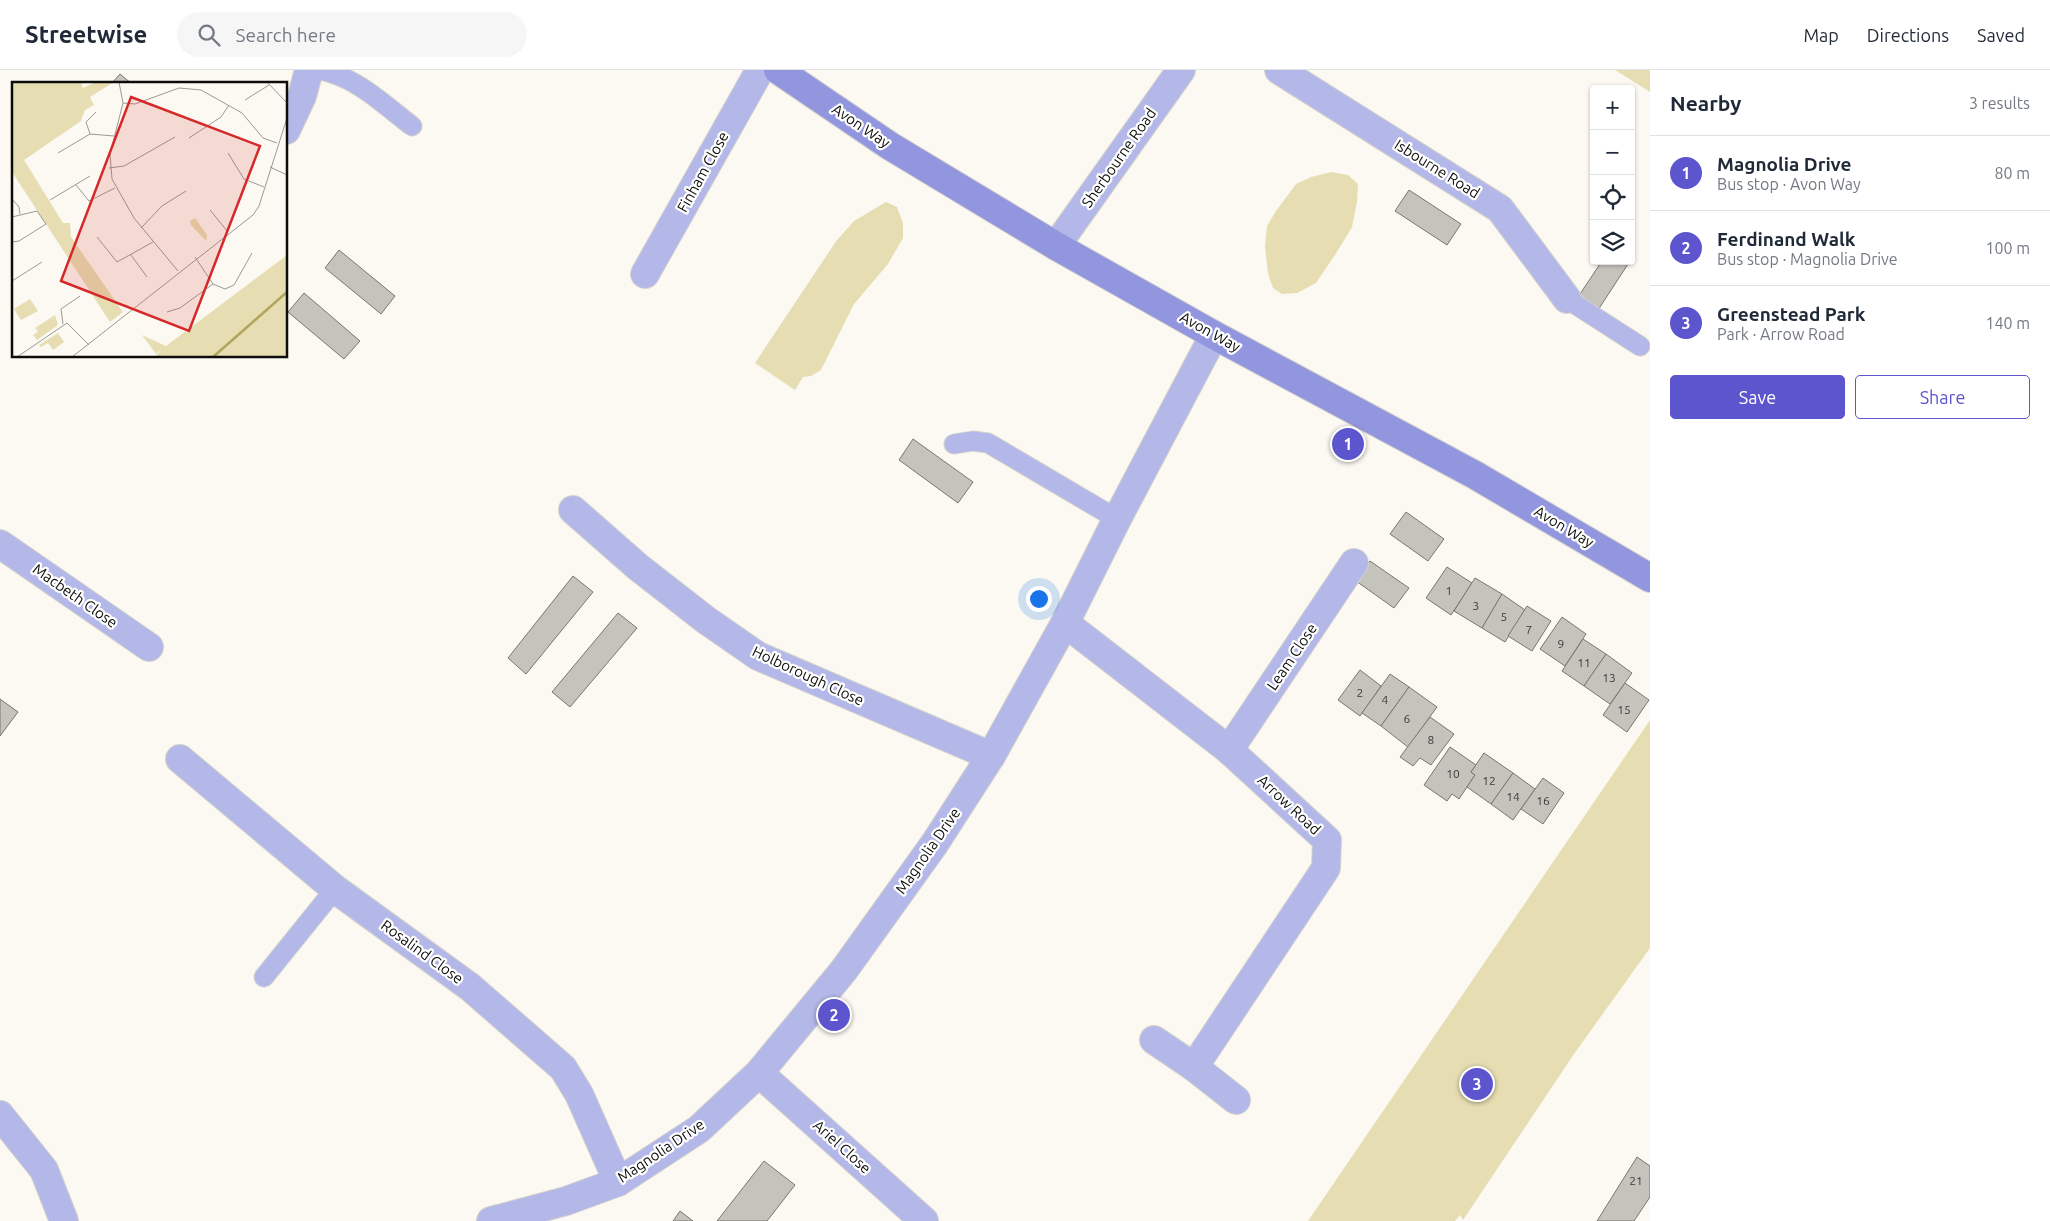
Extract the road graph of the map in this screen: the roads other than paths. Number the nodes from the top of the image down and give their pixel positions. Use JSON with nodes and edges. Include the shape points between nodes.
{"nodes":[{"id":1,"x":309,"y":70,"type":"edge"},
{"id":2,"x":319,"y":70,"type":"edge"},
{"id":3,"x":760,"y":70,"type":"edge"},
{"id":4,"x":778,"y":70,"type":"edge"},
{"id":5,"x":1181,"y":70,"type":"edge"},
{"id":6,"x":1279,"y":70,"type":"edge"},
{"id":7,"x":288,"y":126,"type":"edge"},
{"id":8,"x":412,"y":126,"type":"dead end"},
{"id":9,"x":1056,"y":246,"type":"junction"},
{"id":10,"x":645,"y":274,"type":"dead end"},
{"id":11,"x":1566,"y":299,"type":"joint"},
{"id":12,"x":1214,"y":335,"type":"junction"},
{"id":13,"x":1640,"y":346,"type":"dead end"},
{"id":14,"x":954,"y":444,"type":"dead end"},
{"id":15,"x":573,"y":510,"type":"dead end"},
{"id":16,"x":1117,"y":519,"type":"junction"},
{"id":17,"x":0,"y":544,"type":"edge"},
{"id":18,"x":1354,"y":563,"type":"dead end"},
{"id":19,"x":1650,"y":578,"type":"edge"},
{"id":20,"x":1065,"y":623,"type":"junction"},
{"id":21,"x":149,"y":647,"type":"dead end"},
{"id":22,"x":1229,"y":750,"type":"junction"},
{"id":23,"x":990,"y":756,"type":"junction"},
{"id":24,"x":180,"y":760,"type":"dead end"},
{"id":25,"x":335,"y":889,"type":"junction"},
{"id":26,"x":264,"y":978,"type":"dead end"},
{"id":27,"x":1154,"y":1040,"type":"dead end"},
{"id":28,"x":1194,"y":1068,"type":"junction"},
{"id":29,"x":759,"y":1073,"type":"junction"},
{"id":30,"x":1236,"y":1100,"type":"dead end"},
{"id":31,"x":0,"y":1115,"type":"edge"},
{"id":32,"x":618,"y":1182,"type":"junction"},
{"id":33,"x":64,"y":1221,"type":"edge"},
{"id":34,"x":492,"y":1221,"type":"edge"},
{"id":35,"x":924,"y":1221,"type":"edge"}],
"edges":[{"from":1,"to":7,"type":"street","via":[[302,96]]},
{"from":2,"to":8,"type":"lane","via":[[353,82]]},
{"from":3,"to":10,"type":"street","name":"Finham Close"},
{"from":4,"to":9,"type":"street","name":"Avon Way","via":[[890,146]]},
{"from":5,"to":9,"type":"street","name":"Sherbourne Road"},
{"from":6,"to":11,"type":"street","name":"Isbourne Road","via":[[1500,209]]},
{"from":9,"to":12,"type":"street","name":"Avon Way"},
{"from":11,"to":13,"type":"lane"},
{"from":12,"to":16,"type":"street","name":"Magnolia Drive"},
{"from":12,"to":19,"type":"street","name":"Avon Way","via":[[1476,475]]},
{"from":14,"to":16,"type":"lane","via":[[988,443]]},
{"from":15,"to":23,"type":"street","name":"Holborough Close","via":[[638,567],[758,656]]},
{"from":16,"to":20,"type":"street","name":"Magnolia Drive"},
{"from":17,"to":21,"type":"street","name":"Macbeth Close"},
{"from":18,"to":22,"type":"street","name":"Leam Close"},
{"from":20,"to":22,"type":"street","name":"Arrow Road"},
{"from":20,"to":23,"type":"street","name":"Magnolia Drive"},
{"from":22,"to":28,"type":"street","name":"Arrow Road","via":[[1327,840],[1326,868]]},
{"from":23,"to":29,"type":"street","name":"Magnolia Drive","via":[[935,843],[844,970]]},
{"from":24,"to":25,"type":"street","name":"Rosalind Close"},
{"from":25,"to":26,"type":"lane"},
{"from":25,"to":32,"type":"street","name":"Rosalind Close","via":[[470,987],[563,1068],[579,1094]]},
{"from":27,"to":28,"type":"street"},
{"from":28,"to":30,"type":"street"},
{"from":29,"to":32,"type":"street","name":"Magnolia Drive","via":[[699,1129]]},
{"from":29,"to":35,"type":"street","name":"Ariel Close"},
{"from":31,"to":33,"type":"street","via":[[44,1170]]},
{"from":32,"to":34,"type":"street","name":"Magnolia Drive","via":[[566,1201]]}]}
